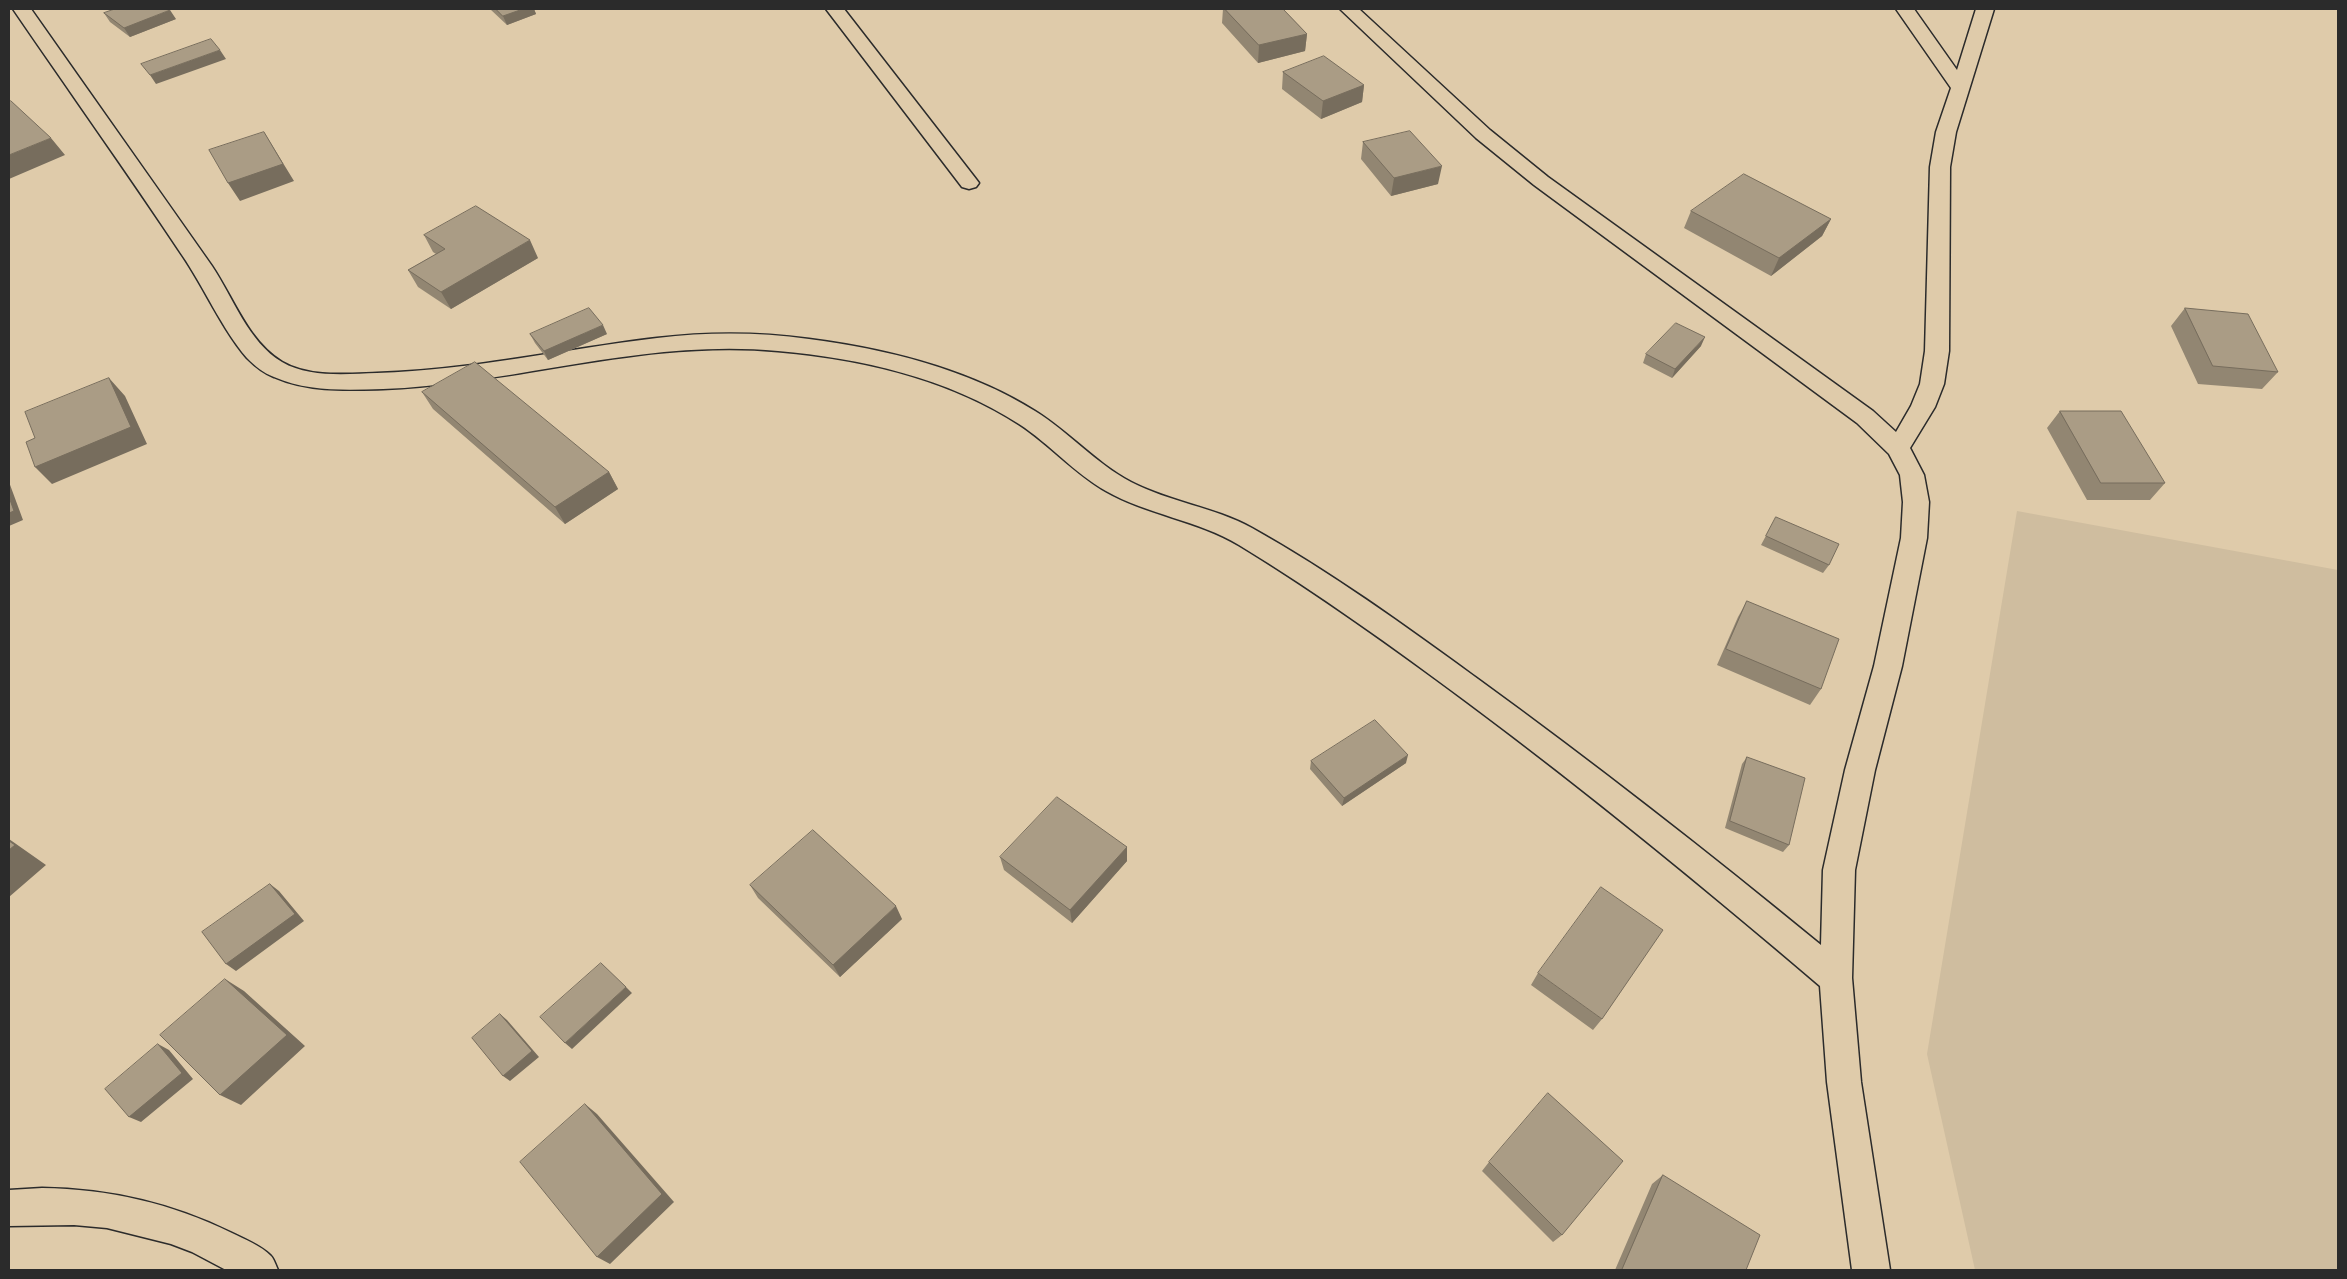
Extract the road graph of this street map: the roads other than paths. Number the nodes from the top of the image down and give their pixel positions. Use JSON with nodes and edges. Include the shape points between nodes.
{"nodes":[{"id":1,"x":22,"y":9,"type":"edge"},
{"id":2,"x":835,"y":9,"type":"edge"},
{"id":3,"x":1350,"y":9,"type":"edge"},
{"id":4,"x":1905,"y":9,"type":"edge"},
{"id":5,"x":1985,"y":9,"type":"edge"},
{"id":6,"x":1960,"y":88,"type":"junction"},
{"id":7,"x":969,"y":183,"type":"dead end"},
{"id":8,"x":1898,"y":448,"type":"junction"},
{"id":9,"x":1836,"y":978,"type":"junction"},
{"id":10,"x":9,"y":1208,"type":"edge"},
{"id":11,"x":259,"y":1270,"type":"edge"},
{"id":12,"x":1871,"y":1270,"type":"edge"}],
"edges":[{"from":1,"to":9,"type":"street","via":[[212,284],[258,357],[270,366],[310,379],[395,381],[458,375],[667,344],[771,342],[863,355],[909,366],[956,383],[1022,414],[1115,485],[1232,530],[1319,582],[1414,647],[1605,790]]},
{"from":2,"to":7,"type":"street"},
{"from":3,"to":8,"type":"street","via":[[1483,134],[1541,181],[1865,417]]},
{"from":4,"to":6,"type":"street"},
{"from":5,"to":6,"type":"street"},
{"from":6,"to":8,"type":"street","via":[[1946,132],[1940,168],[1937,351],[1932,384],[1923,407]]},
{"from":8,"to":9,"type":"street","via":[[1912,475],[1916,502],[1914,538],[1888,666],[1860,770],[1839,870]]},
{"from":9,"to":12,"type":"street","via":[[1844,1082]]},
{"from":10,"to":11,"type":"street","via":[[75,1207],[140,1215],[192,1232]]}]}
